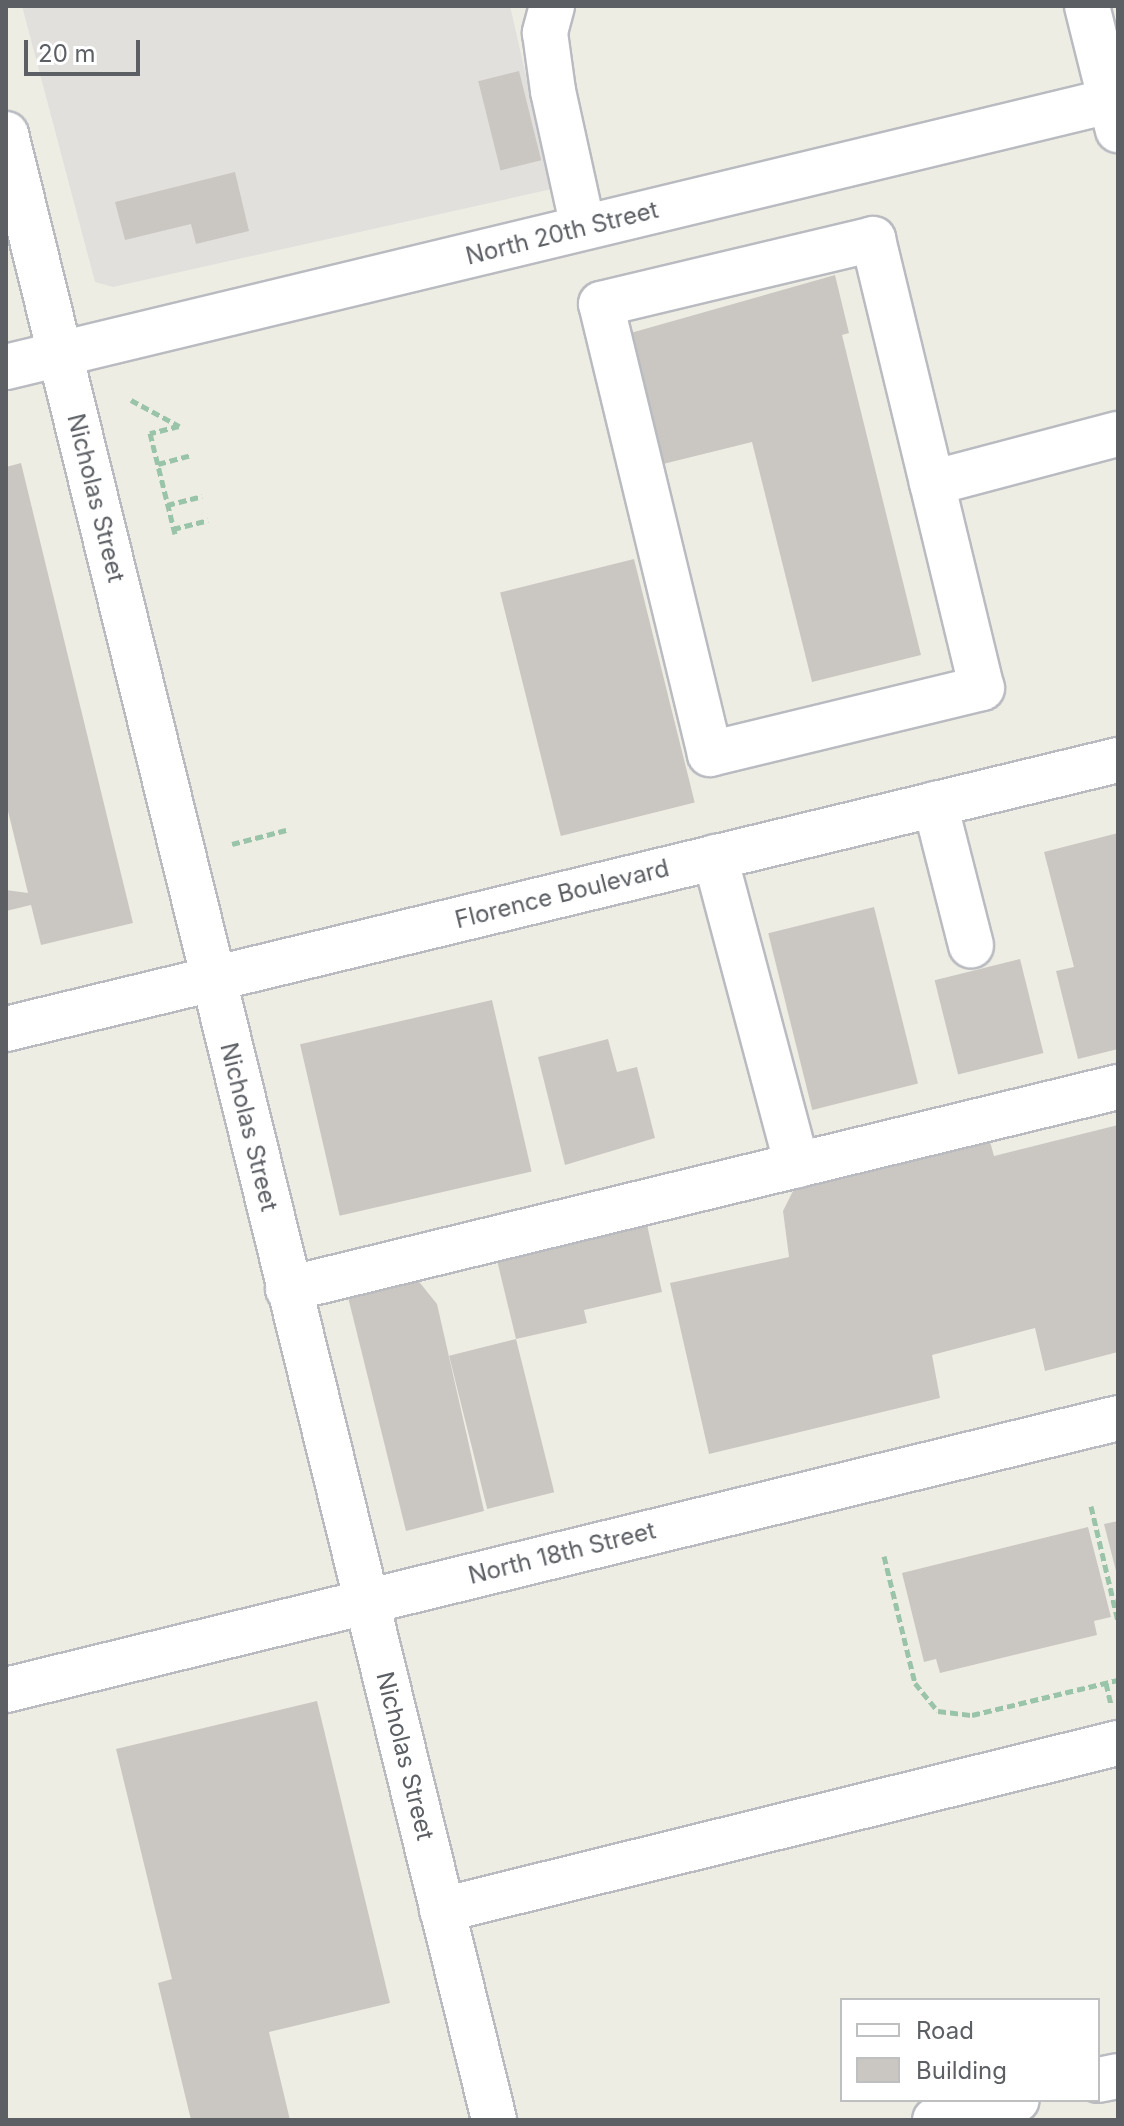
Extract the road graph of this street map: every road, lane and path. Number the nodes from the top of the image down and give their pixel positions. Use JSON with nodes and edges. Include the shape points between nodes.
{"nodes":[{"id":1,"x":552,"y":6,"type":"edge"},
{"id":2,"x":1087,"y":6,"type":"edge"},
{"id":3,"x":1116,"y":110,"type":"edge"},
{"id":4,"x":6,"y":134,"type":"edge"},
{"id":5,"x":583,"y":227,"type":"junction"},
{"id":6,"x":61,"y":354,"type":"junction"},
{"id":7,"x":6,"y":367,"type":"edge"},
{"id":8,"x":131,"y":400,"type":"dead end"},
{"id":9,"x":1118,"y":434,"type":"edge"},
{"id":10,"x":192,"y":455,"type":"dead end"},
{"id":11,"x":158,"y":464,"type":"junction"},
{"id":12,"x":932,"y":483,"type":"junction"},
{"id":13,"x":202,"y":496,"type":"dead end"},
{"id":14,"x":167,"y":505,"type":"junction"},
{"id":15,"x":208,"y":520,"type":"dead end"},
{"id":16,"x":1118,"y":760,"type":"edge"},
{"id":17,"x":935,"y":804,"type":"junction"},
{"id":18,"x":286,"y":830,"type":"dead end"},
{"id":19,"x":232,"y":844,"type":"dead end"},
{"id":20,"x":715,"y":857,"type":"junction"},
{"id":21,"x":971,"y":945,"type":"dead end"},
{"id":22,"x":212,"y":978,"type":"junction"},
{"id":23,"x":6,"y":1029,"type":"edge"},
{"id":24,"x":1118,"y":1087,"type":"edge"},
{"id":25,"x":797,"y":1165,"type":"junction"},
{"id":26,"x":288,"y":1289,"type":"junction"},
{"id":27,"x":1118,"y":1418,"type":"edge"},
{"id":28,"x":1091,"y":1506,"type":"dead end"},
{"id":29,"x":884,"y":1556,"type":"dead end"},
{"id":30,"x":367,"y":1601,"type":"junction"},
{"id":31,"x":1118,"y":1621,"type":"edge"},
{"id":32,"x":1118,"y":1680,"type":"edge"},
{"id":33,"x":6,"y":1690,"type":"edge"},
{"id":34,"x":1118,"y":1743,"type":"edge"},
{"id":35,"x":442,"y":1910,"type":"junction"},
{"id":36,"x":1009,"y":2102,"type":"edge"},
{"id":37,"x":494,"y":2120,"type":"edge"},
{"id":38,"x":935,"y":2120,"type":"edge"}],
"edges":[{"from":1,"to":5,"type":"street","via":[[545,33],[553,91]]},
{"from":2,"to":3,"type":"street"},
{"from":3,"to":5,"type":"street","name":"North 20th Street"},
{"from":4,"to":6,"type":"street","name":"Nicholas Street"},
{"from":5,"to":6,"type":"street","name":"North 20th Street"},
{"from":6,"to":7,"type":"street","name":"North 20th Street"},
{"from":6,"to":22,"type":"street","name":"Nicholas Street"},
{"from":8,"to":11,"type":"path","via":[[179,426],[150,433]]},
{"from":9,"to":12,"type":"street"},
{"from":10,"to":11,"type":"path"},
{"from":11,"to":14,"type":"path"},
{"from":12,"to":12,"type":"street","via":[[982,688],[710,754],[601,304],[873,239]]},
{"from":13,"to":14,"type":"path"},
{"from":14,"to":15,"type":"path","via":[[174,532]]},
{"from":16,"to":17,"type":"street","name":"Florence Boulevard"},
{"from":17,"to":20,"type":"street","name":"Florence Boulevard"},
{"from":17,"to":21,"type":"street"},
{"from":18,"to":19,"type":"path"},
{"from":20,"to":22,"type":"street","name":"Florence Boulevard"},
{"from":20,"to":25,"type":"street"},
{"from":22,"to":23,"type":"street","name":"Florence Boulevard"},
{"from":22,"to":26,"type":"street","name":"Nicholas Street"},
{"from":24,"to":25,"type":"street"},
{"from":25,"to":26,"type":"street"},
{"from":26,"to":30,"type":"street","name":"Nicholas Street"},
{"from":27,"to":30,"type":"street","name":"North 18th Street"},
{"from":28,"to":31,"type":"path"},
{"from":29,"to":32,"type":"path","via":[[915,1683],[938,1711],[972,1715]]},
{"from":30,"to":33,"type":"street","name":"North 18th Street"},
{"from":30,"to":35,"type":"street","name":"Nicholas Street"},
{"from":34,"to":35,"type":"street"},
{"from":35,"to":37,"type":"street","name":"Nicholas Street"},
{"from":36,"to":38,"type":"street"}]}
